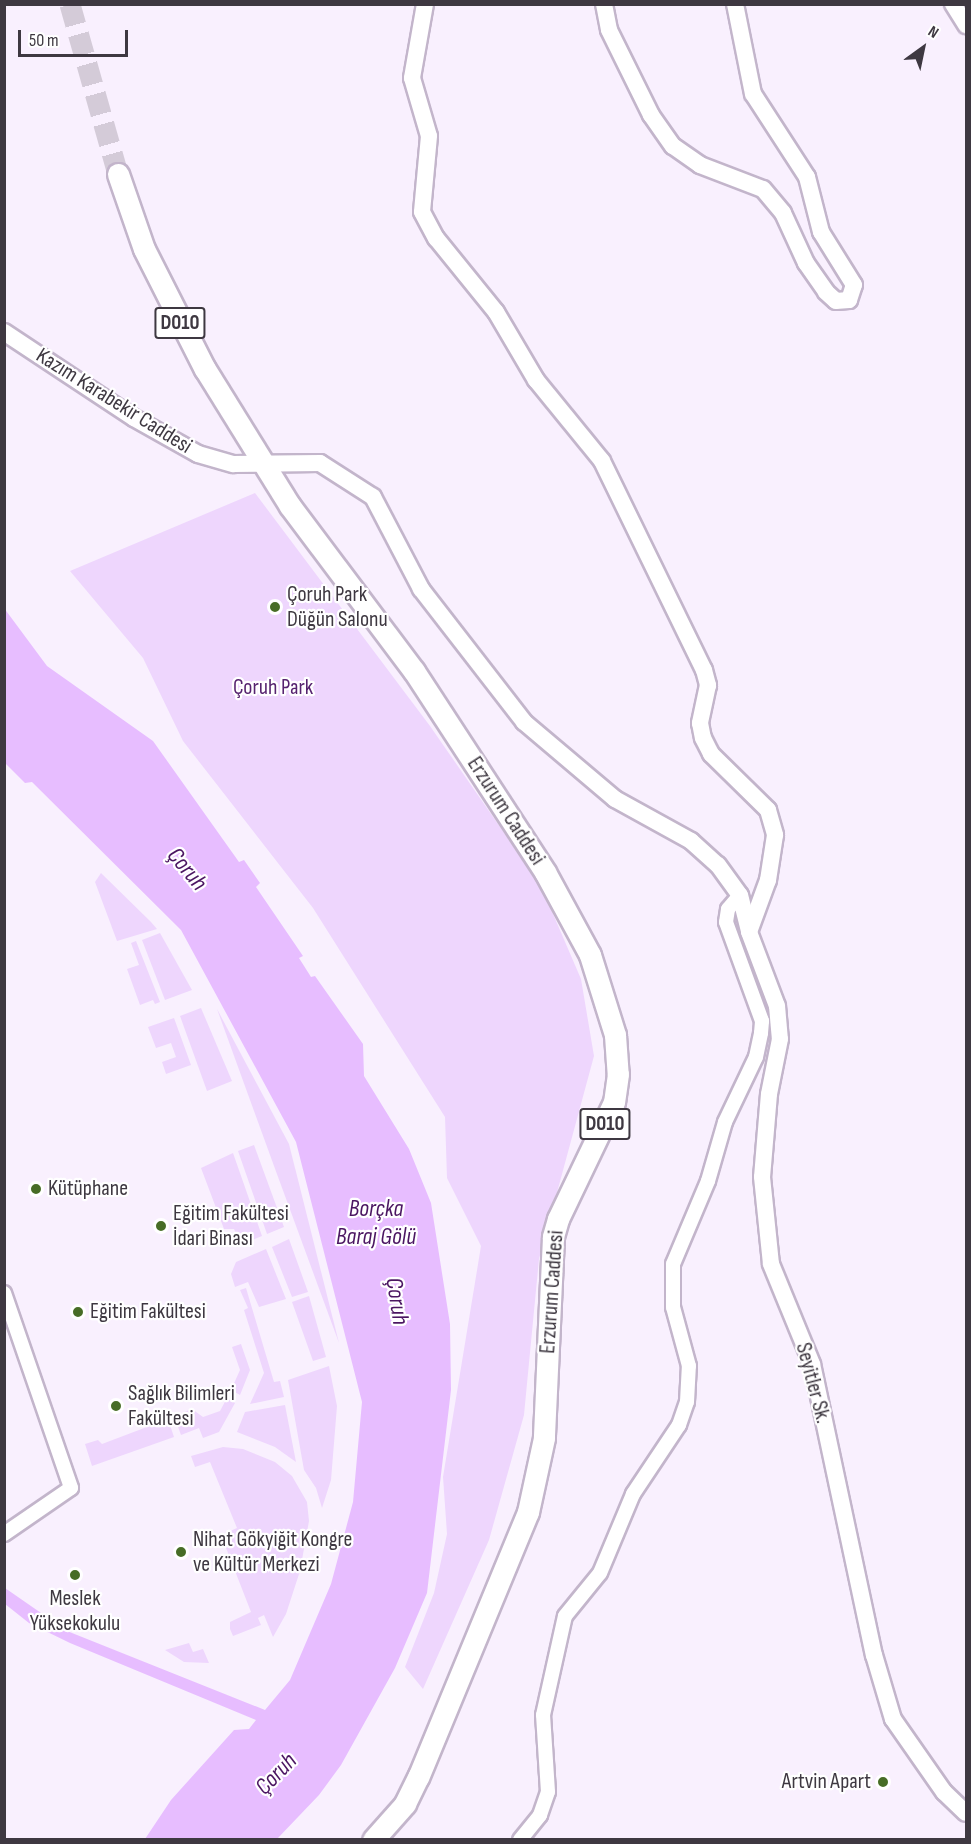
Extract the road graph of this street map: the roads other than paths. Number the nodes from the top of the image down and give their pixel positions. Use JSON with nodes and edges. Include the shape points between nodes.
{"nodes":[{"id":1,"x":424,"y":4,"type":"edge"},
{"id":2,"x":604,"y":4,"type":"edge"},
{"id":3,"x":735,"y":4,"type":"edge"},
{"id":4,"x":953,"y":4,"type":"edge"},
{"id":5,"x":966,"y":25,"type":"edge"},
{"id":6,"x":118,"y":174,"type":"tunnel mouth"},
{"id":7,"x":4,"y":332,"type":"edge"},
{"id":8,"x":262,"y":464,"type":"junction"},
{"id":9,"x":740,"y":895,"type":"junction"},
{"id":10,"x":749,"y":932,"type":"junction"},
{"id":11,"x":4,"y":1293,"type":"edge"},
{"id":12,"x":4,"y":1534,"type":"edge"},
{"id":13,"x":966,"y":1813,"type":"edge"},
{"id":14,"x":373,"y":1839,"type":"edge"},
{"id":15,"x":520,"y":1839,"type":"edge"}],
"edges":[{"from":1,"to":10,"type":"street","via":[[412,78],[429,136],[422,212],[436,238],[495,312],[541,387],[602,461],[704,670],[708,685],[700,723],[703,738],[711,754],[768,810],[775,836],[768,880]]},
{"from":2,"to":3,"type":"street","via":[[609,30],[651,115],[673,146],[700,165],[763,189],[783,213],[806,263],[826,292],[836,301],[849,300],[854,285],[821,232],[807,177],[753,94]]},
{"from":4,"to":5,"type":"street"},
{"from":6,"to":8,"type":"main road","number":"D010","via":[[156,274],[204,369]]},
{"from":7,"to":8,"type":"street","name":"Kazım Karabekir Caddesi","via":[[177,444],[217,462]]},
{"from":8,"to":9,"type":"street","name":"Kazım Karabekir Caddesi","via":[[320,463],[373,497],[421,588],[524,722],[615,799],[691,841],[718,865]]},
{"from":8,"to":14,"type":"main road","name":"Erzurum Caddesi","number":"D010","via":[[414,671],[564,902],[600,982],[618,1059],[614,1102],[562,1209],[553,1237],[544,1438],[528,1512],[418,1778],[405,1804]]},
{"from":9,"to":10,"type":"street","name":"Seyitler Sk."},
{"from":9,"to":15,"type":"street","via":[[728,909],[726,922],[762,1021],[761,1033],[756,1057],[725,1122],[708,1181],[673,1264],[673,1307],[689,1366],[687,1402],[679,1425],[630,1500],[600,1573],[565,1616],[543,1715],[548,1792],[540,1815]]},
{"from":10,"to":13,"type":"street","name":"Seyitler Sk.","via":[[777,1006],[780,1040],[769,1094],[762,1177],[771,1264],[812,1364],[874,1655],[893,1719],[944,1792]]},
{"from":11,"to":12,"type":"street","via":[[71,1488]]}]}
